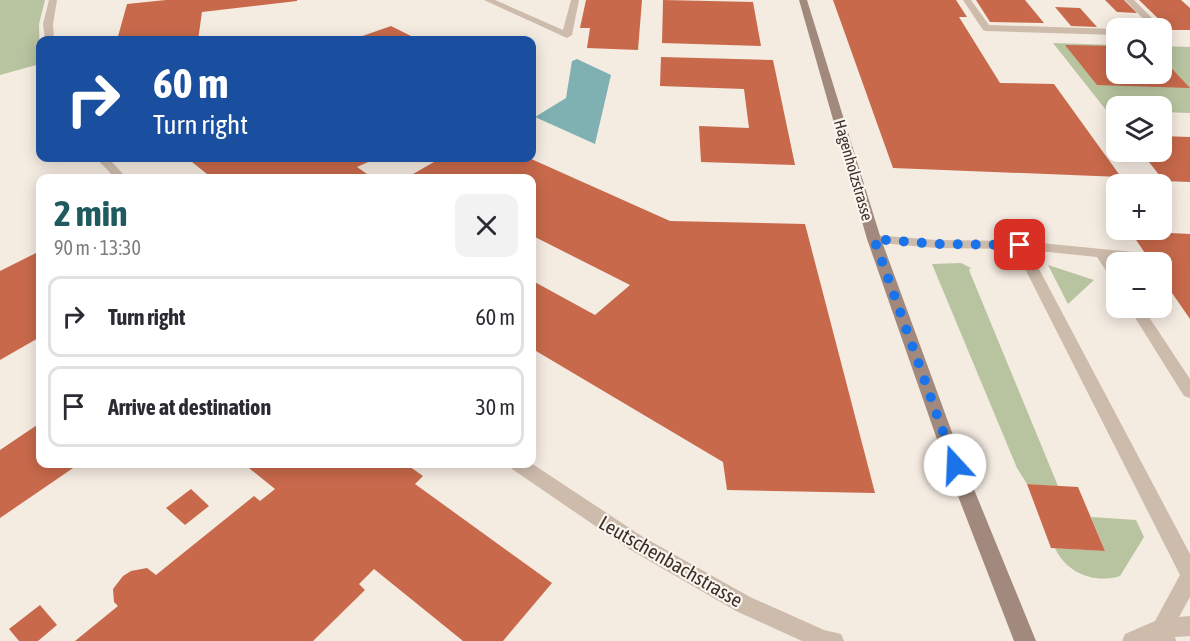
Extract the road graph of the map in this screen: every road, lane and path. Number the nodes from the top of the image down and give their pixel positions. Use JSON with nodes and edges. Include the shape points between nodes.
{"nodes":[{"id":1,"x":53,"y":0,"type":"edge"},
{"id":2,"x":488,"y":0,"type":"edge"},
{"id":3,"x":575,"y":0,"type":"edge"},
{"id":4,"x":803,"y":0,"type":"edge"},
{"id":5,"x":967,"y":0,"type":"edge"},
{"id":6,"x":1129,"y":0,"type":"edge"},
{"id":7,"x":1147,"y":18,"type":"edge"},
{"id":8,"x":1106,"y":32,"type":"edge"},
{"id":9,"x":50,"y":36,"type":"edge"},
{"id":10,"x":106,"y":162,"type":"edge"},
{"id":11,"x":117,"y":174,"type":"edge"},
{"id":12,"x":874,"y":239,"type":"junction"},
{"id":13,"x":1020,"y":245,"type":"junction"},
{"id":14,"x":1102,"y":254,"type":"junction"},
{"id":15,"x":1106,"y":254,"type":"edge"},
{"id":16,"x":1106,"y":260,"type":"edge"},
{"id":17,"x":1143,"y":318,"type":"edge"},
{"id":18,"x":1190,"y":392,"type":"edge"},
{"id":19,"x":524,"y":468,"type":"edge"},
{"id":20,"x":1190,"y":576,"type":"edge"},
{"id":21,"x":1190,"y":626,"type":"edge"},
{"id":22,"x":1163,"y":634,"type":"edge"},
{"id":23,"x":832,"y":641,"type":"edge"},
{"id":24,"x":1025,"y":641,"type":"edge"},
{"id":25,"x":1133,"y":641,"type":"edge"}],
"edges":[{"from":1,"to":9,"type":"street"},
{"from":2,"to":3,"type":"street","via":[[567,35]]},
{"from":4,"to":12,"type":"street","name":"Hagenholzstrasse"},
{"from":5,"to":8,"type":"street","via":[[986,28]]},
{"from":6,"to":7,"type":"street"},
{"from":10,"to":11,"type":"street"},
{"from":12,"to":13,"type":"street"},
{"from":12,"to":24,"type":"street","name":"Hagenholzstrasse","via":[[955,465]]},
{"from":13,"to":14,"type":"street"},
{"from":13,"to":20,"type":"street"},
{"from":14,"to":15,"type":"street"},
{"from":14,"to":16,"type":"street"},
{"from":17,"to":18,"type":"street"},
{"from":19,"to":23,"type":"street","name":"Leutschenbachstrasse","via":[[605,524],[723,593]]},
{"from":20,"to":22,"type":"street"},
{"from":21,"to":22,"type":"street"},
{"from":22,"to":25,"type":"street"}]}
